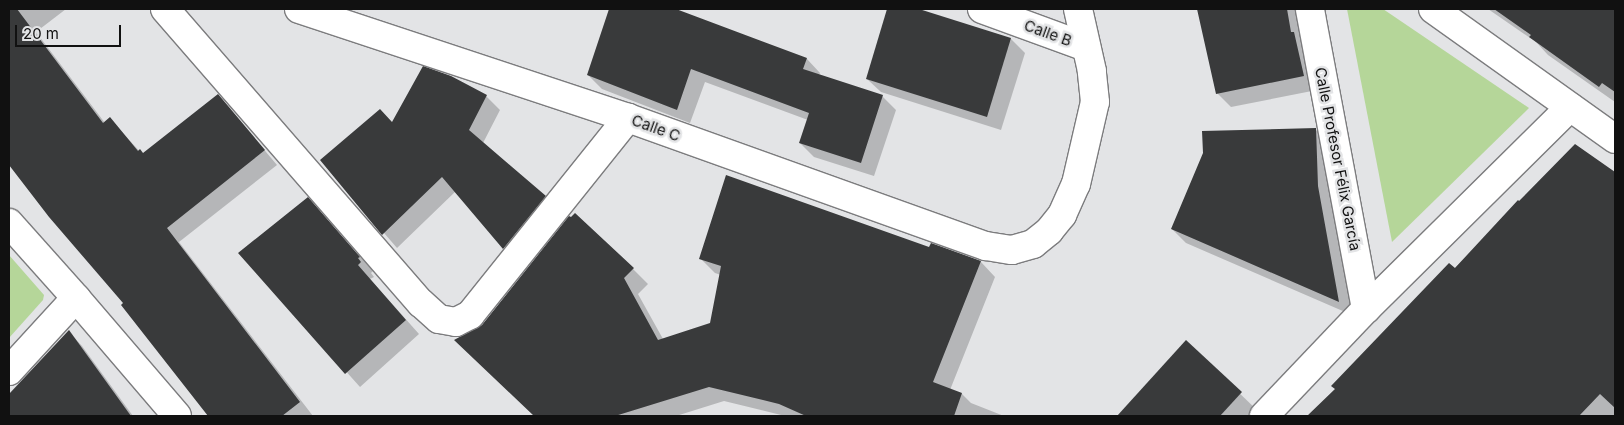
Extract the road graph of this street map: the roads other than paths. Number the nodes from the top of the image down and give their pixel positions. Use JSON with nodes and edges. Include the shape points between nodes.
{"nodes":[{"id":1,"x":165,"y":9,"type":"edge"},
{"id":2,"x":299,"y":9,"type":"edge"},
{"id":3,"x":982,"y":9,"type":"edge"},
{"id":4,"x":1078,"y":9,"type":"edge"},
{"id":5,"x":1310,"y":9,"type":"edge"},
{"id":6,"x":1433,"y":9,"type":"edge"},
{"id":7,"x":1086,"y":47,"type":"junction"},
{"id":8,"x":1570,"y":107,"type":"junction"},
{"id":9,"x":628,"y":118,"type":"junction"},
{"id":10,"x":1615,"y":140,"type":"edge"},
{"id":11,"x":9,"y":223,"type":"edge"},
{"id":12,"x":76,"y":298,"type":"junction"},
{"id":13,"x":1366,"y":309,"type":"junction"},
{"id":14,"x":9,"y":371,"type":"edge"},
{"id":15,"x":177,"y":416,"type":"edge"},
{"id":16,"x":1264,"y":416,"type":"edge"}],
"edges":[{"from":1,"to":9,"type":"street","via":[[420,303],[439,319],[456,322],[470,315]]},
{"from":2,"to":9,"type":"street","name":"Calle C"},
{"from":3,"to":7,"type":"street","name":"Calle B"},
{"from":4,"to":7,"type":"street"},
{"from":5,"to":13,"type":"street","name":"Calle Profesor Félix García"},
{"from":6,"to":8,"type":"street"},
{"from":7,"to":9,"type":"street","name":"Calle C","via":[[1095,102],[1076,184],[1062,215],[1050,231],[1033,244],[1012,250],[986,246]]},
{"from":8,"to":10,"type":"street"},
{"from":8,"to":13,"type":"street"},
{"from":11,"to":12,"type":"street"},
{"from":12,"to":14,"type":"street"},
{"from":12,"to":15,"type":"street"},
{"from":13,"to":16,"type":"street"}]}
